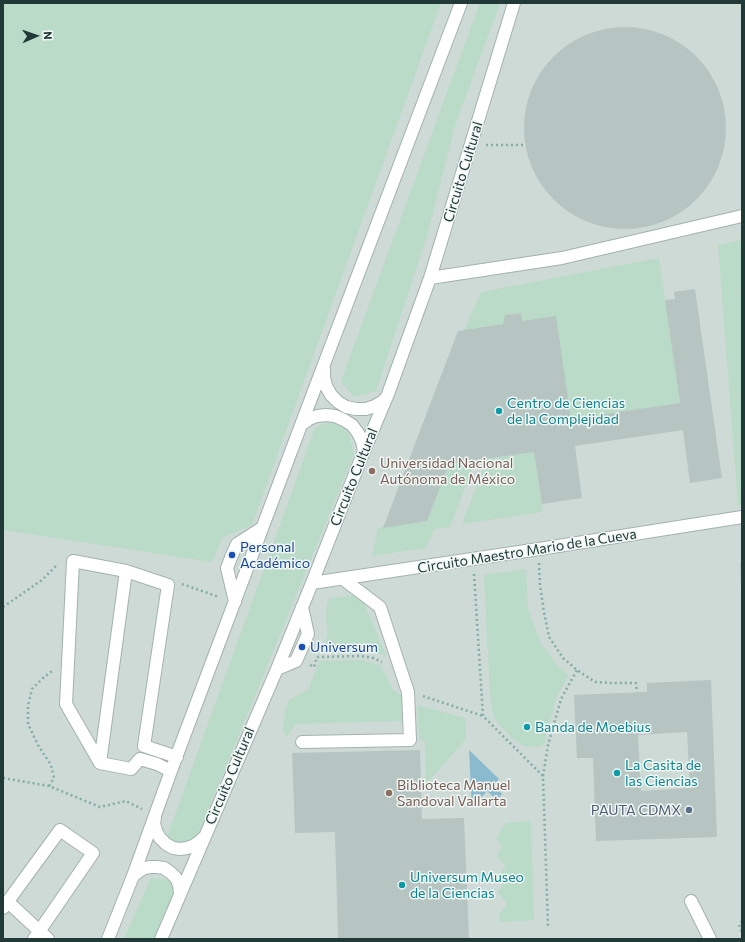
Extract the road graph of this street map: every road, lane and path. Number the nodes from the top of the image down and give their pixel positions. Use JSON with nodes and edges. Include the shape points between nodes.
{"nodes":[{"id":1,"x":461,"y":3,"type":"edge"},
{"id":2,"x":514,"y":3,"type":"edge"},
{"id":3,"x":471,"y":144,"type":"junction"},
{"id":4,"x":525,"y":145,"type":"dead end"},
{"id":5,"x":742,"y":216,"type":"edge"},
{"id":6,"x":430,"y":278,"type":"junction"},
{"id":7,"x":327,"y":358,"type":"junction"},
{"id":8,"x":388,"y":394,"type":"junction"},
{"id":9,"x":301,"y":425,"type":"junction"},
{"id":10,"x":364,"y":451,"type":"junction"},
{"id":11,"x":742,"y":517,"type":"edge"},
{"id":12,"x":262,"y":528,"type":"junction"},
{"id":13,"x":539,"y":549,"type":"junction"},
{"id":14,"x":473,"y":559,"type":"junction"},
{"id":15,"x":126,"y":571,"type":"junction"},
{"id":16,"x":343,"y":579,"type":"junction"},
{"id":17,"x":42,"y":580,"type":"dead end"},
{"id":18,"x":312,"y":583,"type":"junction"},
{"id":19,"x":235,"y":602,"type":"junction"},
{"id":20,"x":3,"y":607,"type":"edge"},
{"id":21,"x":302,"y":607,"type":"junction"},
{"id":22,"x":296,"y":661,"type":"junction"},
{"id":23,"x":386,"y":667,"type":"dead end"},
{"id":24,"x":277,"y":669,"type":"junction"},
{"id":25,"x":577,"y":670,"type":"junction"},
{"id":26,"x":408,"y":692,"type":"junction"},
{"id":27,"x":636,"y":692,"type":"dead end"},
{"id":28,"x":483,"y":716,"type":"junction"},
{"id":29,"x":302,"y":742,"type":"dead end"},
{"id":30,"x":177,"y":757,"type":"junction"},
{"id":31,"x":100,"y":762,"type":"junction"},
{"id":32,"x":171,"y":771,"type":"junction"},
{"id":33,"x":543,"y":776,"type":"junction"},
{"id":34,"x":3,"y":778,"type":"edge"},
{"id":35,"x":155,"y":815,"type":"junction"},
{"id":36,"x":204,"y":837,"type":"junction"},
{"id":37,"x":133,"y":876,"type":"junction"},
{"id":38,"x":180,"y":893,"type":"junction"},
{"id":39,"x":691,"y":901,"type":"dead end"},
{"id":40,"x":5,"y":905,"type":"edge"},
{"id":41,"x":742,"y":921,"type":"edge"},
{"id":42,"x":548,"y":926,"type":"dead end"},
{"id":43,"x":742,"y":933,"type":"edge"},
{"id":44,"x":41,"y":936,"type":"edge"},
{"id":45,"x":108,"y":939,"type":"edge"},
{"id":46,"x":161,"y":939,"type":"edge"},
{"id":47,"x":710,"y":939,"type":"edge"}],
"edges":[{"from":1,"to":7,"type":"street"},
{"from":2,"to":3,"type":"street","name":"Circuito Cultural"},
{"from":3,"to":4,"type":"path"},
{"from":3,"to":6,"type":"street","name":"Circuito Cultural"},
{"from":5,"to":6,"type":"street","via":[[562,258]]},
{"from":6,"to":8,"type":"street","name":"Circuito Cultural"},
{"from":7,"to":8,"type":"street","via":[[324,367],[326,386],[331,395],[346,407],[366,409],[383,401]]},
{"from":7,"to":9,"type":"street"},
{"from":8,"to":10,"type":"street","name":"Circuito Cultural"},
{"from":9,"to":10,"type":"street","via":[[317,416],[336,416],[352,425],[362,441]]},
{"from":9,"to":12,"type":"street"},
{"from":10,"to":18,"type":"street","name":"Circuito Cultural"},
{"from":11,"to":13,"type":"street","name":"Circuito Maestro Mario de la Cueva"},
{"from":12,"to":19,"type":"street"},
{"from":12,"to":19,"type":"street","via":[[237,544],[232,555],[228,568]]},
{"from":13,"to":14,"type":"street","name":"Circuito Maestro Mario de la Cueva"},
{"from":13,"to":25,"type":"path","via":[[540,585],[549,637],[563,658]]},
{"from":14,"to":16,"type":"street","name":"Circuito Maestro Mario de la Cueva"},
{"from":14,"to":28,"type":"path"},
{"from":15,"to":30,"type":"street","via":[[168,585],[144,746]]},
{"from":15,"to":31,"type":"street"},
{"from":15,"to":31,"type":"street","via":[[73,560],[66,704]]},
{"from":16,"to":18,"type":"street","name":"Circuito Maestro Mario de la Cueva"},
{"from":16,"to":26,"type":"street","via":[[380,607]]},
{"from":17,"to":20,"type":"path"},
{"from":18,"to":21,"type":"street","name":"Circuito Cultural"},
{"from":19,"to":30,"type":"street"},
{"from":21,"to":22,"type":"street","via":[[308,634]]},
{"from":21,"to":24,"type":"street","name":"Circuito Cultural"},
{"from":22,"to":23,"type":"path","via":[[314,666],[317,657],[361,656],[373,658]]},
{"from":22,"to":24,"type":"street"},
{"from":24,"to":36,"type":"street","name":"Circuito Cultural"},
{"from":25,"to":27,"type":"path","via":[[595,682],[636,683]]},
{"from":25,"to":33,"type":"path","via":[[561,699],[548,745]]},
{"from":26,"to":28,"type":"path"},
{"from":26,"to":29,"type":"street","via":[[410,740]]},
{"from":28,"to":33,"type":"path"},
{"from":30,"to":32,"type":"street"},
{"from":31,"to":32,"type":"street","via":[[131,769],[140,759]]},
{"from":32,"to":35,"type":"street"},
{"from":33,"to":42,"type":"path"},
{"from":34,"to":35,"type":"path","via":[[49,786],[100,806],[126,801]]},
{"from":35,"to":36,"type":"street","via":[[156,831],[160,838],[173,848],[193,846]]},
{"from":35,"to":37,"type":"street"},
{"from":36,"to":38,"type":"street","name":"Circuito Cultural"},
{"from":37,"to":38,"type":"street","via":[[151,866],[164,868],[176,878]]},
{"from":37,"to":45,"type":"street"},
{"from":38,"to":46,"type":"street","name":"Circuito Cultural"},
{"from":39,"to":47,"type":"street"},
{"from":40,"to":44,"type":"street"},
{"from":40,"to":44,"type":"street","via":[[60,830],[92,853]]},
{"from":41,"to":43,"type":"path"}]}
